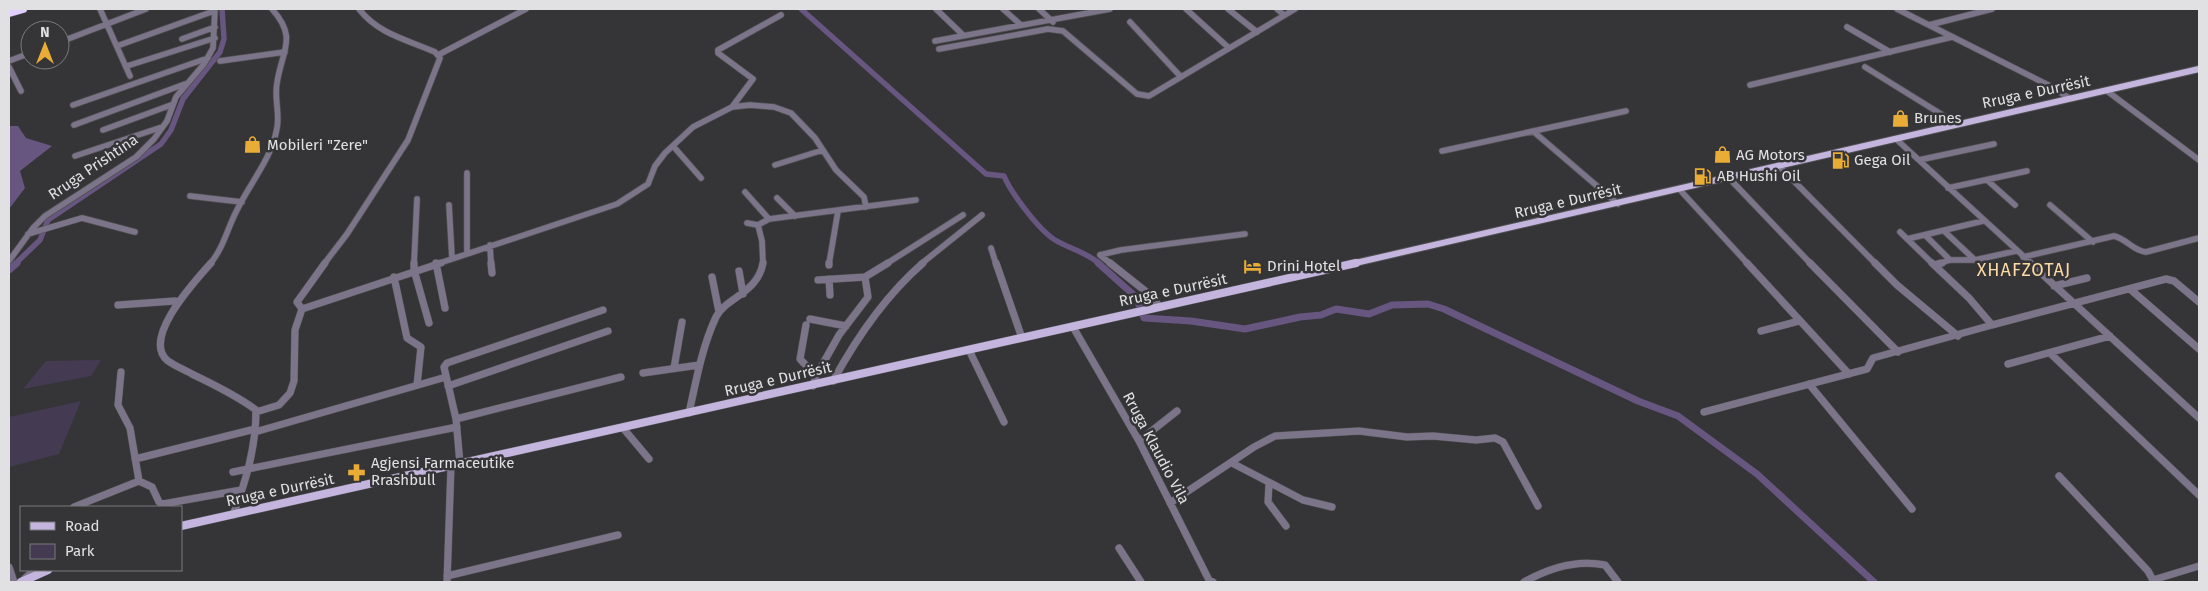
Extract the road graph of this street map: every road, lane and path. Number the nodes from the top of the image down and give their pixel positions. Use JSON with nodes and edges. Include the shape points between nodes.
{"nodes":[{"id":1,"x":23,"y":9,"type":"edge"},
{"id":2,"x":100,"y":9,"type":"edge"},
{"id":3,"x":146,"y":9,"type":"edge"},
{"id":4,"x":272,"y":9,"type":"edge"},
{"id":5,"x":358,"y":9,"type":"edge"},
{"id":6,"x":526,"y":9,"type":"edge"},
{"id":7,"x":936,"y":9,"type":"edge"},
{"id":8,"x":1003,"y":9,"type":"edge"},
{"id":9,"x":1039,"y":9,"type":"edge"},
{"id":10,"x":1110,"y":9,"type":"edge"},
{"id":11,"x":1186,"y":9,"type":"edge"},
{"id":12,"x":1228,"y":9,"type":"edge"},
{"id":13,"x":1277,"y":9,"type":"edge"},
{"id":14,"x":1295,"y":9,"type":"edge"},
{"id":15,"x":1896,"y":9,"type":"edge"},
{"id":16,"x":1992,"y":9,"type":"edge"},
{"id":17,"x":10,"y":10,"type":"edge"},
{"id":18,"x":215,"y":10,"type":"edge"},
{"id":19,"x":781,"y":15,"type":"dead end"},
{"id":20,"x":1284,"y":15,"type":"junction"},
{"id":21,"x":1051,"y":20,"type":"junction"},
{"id":22,"x":1130,"y":22,"type":"dead end"},
{"id":23,"x":108,"y":24,"type":"junction"},
{"id":24,"x":1021,"y":25,"type":"junction"},
{"id":25,"x":1929,"y":25,"type":"junction"},
{"id":26,"x":215,"y":27,"type":"junction"},
{"id":27,"x":1847,"y":27,"type":"dead end"},
{"id":28,"x":1058,"y":29,"type":"junction"},
{"id":29,"x":1257,"y":32,"type":"junction"},
{"id":30,"x":963,"y":35,"type":"junction"},
{"id":31,"x":1952,"y":37,"type":"junction"},
{"id":32,"x":70,"y":38,"type":"edge"},
{"id":33,"x":215,"y":38,"type":"junction"},
{"id":34,"x":182,"y":39,"type":"dead end"},
{"id":35,"x":935,"y":40,"type":"dead end"},
{"id":36,"x":117,"y":46,"type":"junction"},
{"id":37,"x":1229,"y":48,"type":"junction"},
{"id":38,"x":939,"y":49,"type":"dead end"},
{"id":39,"x":285,"y":52,"type":"junction"},
{"id":40,"x":1890,"y":52,"type":"junction"},
{"id":41,"x":438,"y":55,"type":"junction"},
{"id":42,"x":208,"y":58,"type":"junction"},
{"id":43,"x":220,"y":62,"type":"dead end"},
{"id":44,"x":127,"y":66,"type":"junction"},
{"id":45,"x":9,"y":67,"type":"edge"},
{"id":46,"x":1865,"y":67,"type":"dead end"},
{"id":47,"x":2199,"y":69,"type":"edge"},
{"id":48,"x":130,"y":76,"type":"dead end"},
{"id":49,"x":1180,"y":77,"type":"junction"},
{"id":50,"x":187,"y":84,"type":"junction"},
{"id":51,"x":1750,"y":86,"type":"dead end"},
{"id":52,"x":21,"y":91,"type":"dead end"},
{"id":53,"x":2107,"y":91,"type":"junction"},
{"id":54,"x":2069,"y":98,"type":"junction"},
{"id":55,"x":73,"y":105,"type":"dead end"},
{"id":56,"x":171,"y":105,"type":"junction"},
{"id":57,"x":732,"y":108,"type":"junction"},
{"id":58,"x":1626,"y":112,"type":"dead end"},
{"id":59,"x":74,"y":124,"type":"dead end"},
{"id":60,"x":1957,"y":124,"type":"junction"},
{"id":61,"x":163,"y":126,"type":"junction"},
{"id":62,"x":103,"y":130,"type":"dead end"},
{"id":63,"x":1534,"y":132,"type":"junction"},
{"id":64,"x":1896,"y":138,"type":"junction"},
{"id":65,"x":1994,"y":144,"type":"dead end"},
{"id":66,"x":673,"y":146,"type":"junction"},
{"id":67,"x":823,"y":150,"type":"junction"},
{"id":68,"x":1442,"y":151,"type":"dead end"},
{"id":69,"x":75,"y":156,"type":"dead end"},
{"id":70,"x":1919,"y":160,"type":"junction"},
{"id":71,"x":2199,"y":160,"type":"edge"},
{"id":72,"x":776,"y":165,"type":"dead end"},
{"id":73,"x":1779,"y":166,"type":"junction"},
{"id":74,"x":2027,"y":171,"type":"dead end"},
{"id":75,"x":467,"y":173,"type":"dead end"},
{"id":76,"x":701,"y":178,"type":"dead end"},
{"id":77,"x":1729,"y":178,"type":"junction"},
{"id":78,"x":1987,"y":180,"type":"junction"},
{"id":79,"x":1948,"y":188,"type":"junction"},
{"id":80,"x":1680,"y":190,"type":"junction"},
{"id":81,"x":745,"y":192,"type":"dead end"},
{"id":82,"x":190,"y":196,"type":"dead end"},
{"id":83,"x":776,"y":198,"type":"dead end"},
{"id":84,"x":417,"y":199,"type":"dead end"},
{"id":85,"x":916,"y":200,"type":"dead end"},
{"id":86,"x":242,"y":202,"type":"junction"},
{"id":87,"x":1618,"y":204,"type":"junction"},
{"id":88,"x":449,"y":205,"type":"dead end"},
{"id":89,"x":2015,"y":205,"type":"dead end"},
{"id":90,"x":2050,"y":205,"type":"dead end"},
{"id":91,"x":866,"y":207,"type":"junction"},
{"id":92,"x":838,"y":211,"type":"junction"},
{"id":93,"x":962,"y":215,"type":"dead end"},
{"id":94,"x":982,"y":215,"type":"dead end"},
{"id":95,"x":795,"y":216,"type":"junction"},
{"id":96,"x":769,"y":219,"type":"junction"},
{"id":97,"x":1983,"y":221,"type":"junction"},
{"id":98,"x":747,"y":223,"type":"dead end"},
{"id":99,"x":758,"y":226,"type":"junction"},
{"id":100,"x":1944,"y":231,"type":"junction"},
{"id":101,"x":135,"y":232,"type":"dead end"},
{"id":102,"x":1900,"y":232,"type":"dead end"},
{"id":103,"x":28,"y":234,"type":"junction"},
{"id":104,"x":1245,"y":234,"type":"dead end"},
{"id":105,"x":1925,"y":235,"type":"junction"},
{"id":106,"x":2199,"y":238,"type":"edge"},
{"id":107,"x":1907,"y":239,"type":"junction"},
{"id":108,"x":2093,"y":242,"type":"junction"},
{"id":109,"x":490,"y":245,"type":"junction"},
{"id":110,"x":991,"y":248,"type":"dead end"},
{"id":111,"x":2016,"y":250,"type":"junction"},
{"id":112,"x":468,"y":252,"type":"junction"},
{"id":113,"x":2023,"y":257,"type":"junction"},
{"id":114,"x":452,"y":258,"type":"junction"},
{"id":115,"x":1950,"y":260,"type":"junction"},
{"id":116,"x":1975,"y":260,"type":"junction"},
{"id":117,"x":9,"y":261,"type":"edge"},
{"id":118,"x":436,"y":263,"type":"junction"},
{"id":119,"x":829,"y":265,"type":"dead end"},
{"id":120,"x":1934,"y":265,"type":"junction"},
{"id":121,"x":414,"y":270,"type":"junction"},
{"id":122,"x":740,"y":271,"type":"dead end"},
{"id":123,"x":492,"y":274,"type":"dead end"},
{"id":124,"x":394,"y":276,"type":"junction"},
{"id":125,"x":712,"y":277,"type":"dead end"},
{"id":126,"x":866,"y":277,"type":"junction"},
{"id":127,"x":2087,"y":278,"type":"dead end"},
{"id":128,"x":829,"y":279,"type":"junction"},
{"id":129,"x":818,"y":280,"type":"dead end"},
{"id":130,"x":2054,"y":286,"type":"junction"},
{"id":131,"x":2130,"y":289,"type":"junction"},
{"id":132,"x":743,"y":294,"type":"junction"},
{"id":133,"x":830,"y":295,"type":"dead end"},
{"id":134,"x":176,"y":301,"type":"junction"},
{"id":135,"x":2072,"y":302,"type":"junction"},
{"id":136,"x":2199,"y":302,"type":"edge"},
{"id":137,"x":118,"y":305,"type":"dead end"},
{"id":138,"x":1160,"y":307,"type":"junction"},
{"id":139,"x":446,"y":308,"type":"dead end"},
{"id":140,"x":302,"y":309,"type":"junction"},
{"id":141,"x":602,"y":310,"type":"dead end"},
{"id":142,"x":719,"y":312,"type":"junction"},
{"id":143,"x":1799,"y":321,"type":"junction"},
{"id":144,"x":682,"y":322,"type":"dead end"},
{"id":145,"x":429,"y":323,"type":"dead end"},
{"id":146,"x":1992,"y":325,"type":"junction"},
{"id":147,"x":846,"y":326,"type":"junction"},
{"id":148,"x":1072,"y":327,"type":"junction"},
{"id":149,"x":608,"y":331,"type":"dead end"},
{"id":150,"x":1761,"y":331,"type":"dead end"},
{"id":151,"x":1958,"y":336,"type":"junction"},
{"id":152,"x":2110,"y":336,"type":"junction"},
{"id":153,"x":1022,"y":338,"type":"junction"},
{"id":154,"x":2199,"y":349,"type":"edge"},
{"id":155,"x":969,"y":350,"type":"junction"},
{"id":156,"x":1898,"y":352,"type":"junction"},
{"id":157,"x":2051,"y":354,"type":"junction"},
{"id":158,"x":2008,"y":364,"type":"dead end"},
{"id":159,"x":699,"y":365,"type":"junction"},
{"id":160,"x":674,"y":368,"type":"junction"},
{"id":161,"x":121,"y":372,"type":"dead end"},
{"id":162,"x":643,"y":374,"type":"dead end"},
{"id":163,"x":1849,"y":374,"type":"junction"},
{"id":164,"x":816,"y":376,"type":"junction"},
{"id":165,"x":446,"y":377,"type":"junction"},
{"id":166,"x":621,"y":377,"type":"dead end"},
{"id":167,"x":834,"y":381,"type":"junction"},
{"id":168,"x":1809,"y":384,"type":"junction"},
{"id":169,"x":417,"y":385,"type":"junction"},
{"id":170,"x":448,"y":386,"type":"junction"},
{"id":171,"x":813,"y":386,"type":"junction"},
{"id":172,"x":1177,"y":411,"type":"dead end"},
{"id":173,"x":256,"y":412,"type":"junction"},
{"id":174,"x":1704,"y":412,"type":"dead end"},
{"id":175,"x":689,"y":413,"type":"junction"},
{"id":176,"x":2199,"y":418,"type":"edge"},
{"id":177,"x":456,"y":419,"type":"junction"},
{"id":178,"x":1004,"y":422,"type":"dead end"},
{"id":179,"x":456,"y":427,"type":"junction"},
{"id":180,"x":622,"y":428,"type":"junction"},
{"id":181,"x":255,"y":431,"type":"junction"},
{"id":182,"x":1139,"y":441,"type":"junction"},
{"id":183,"x":135,"y":459,"type":"junction"},
{"id":184,"x":649,"y":459,"type":"dead end"},
{"id":185,"x":1232,"y":463,"type":"junction"},
{"id":186,"x":455,"y":465,"type":"junction"},
{"id":187,"x":248,"y":469,"type":"junction"},
{"id":188,"x":232,"y":472,"type":"dead end"},
{"id":189,"x":2059,"y":476,"type":"dead end"},
{"id":190,"x":139,"y":481,"type":"junction"},
{"id":191,"x":1269,"y":484,"type":"junction"},
{"id":192,"x":241,"y":490,"type":"junction"},
{"id":193,"x":2199,"y":495,"type":"edge"},
{"id":194,"x":1170,"y":503,"type":"junction"},
{"id":195,"x":76,"y":506,"type":"edge"},
{"id":196,"x":1538,"y":506,"type":"dead end"},
{"id":197,"x":1332,"y":507,"type":"dead end"},
{"id":198,"x":1912,"y":509,"type":"dead end"},
{"id":199,"x":233,"y":514,"type":"junction"},
{"id":200,"x":182,"y":526,"type":"edge"},
{"id":201,"x":1286,"y":526,"type":"dead end"},
{"id":202,"x":618,"y":535,"type":"dead end"},
{"id":203,"x":1119,"y":548,"type":"dead end"},
{"id":204,"x":2199,"y":566,"type":"edge"},
{"id":205,"x":9,"y":567,"type":"edge"},
{"id":206,"x":33,"y":571,"type":"edge"},
{"id":207,"x":46,"y":571,"type":"edge"},
{"id":208,"x":447,"y":579,"type":"edge"},
{"id":209,"x":1209,"y":581,"type":"edge"},
{"id":210,"x":2154,"y":581,"type":"edge"},
{"id":211,"x":14,"y":582,"type":"edge"},
{"id":212,"x":21,"y":582,"type":"edge"},
{"id":213,"x":1141,"y":582,"type":"edge"},
{"id":214,"x":1524,"y":582,"type":"edge"},
{"id":215,"x":1618,"y":582,"type":"edge"}],
"edges":[{"from":1,"to":17,"type":"highway"},
{"from":2,"to":23,"type":"street"},
{"from":3,"to":23,"type":"street"},
{"from":4,"to":39,"type":"street","via":[[286,25]]},
{"from":5,"to":41,"type":"street","via":[[376,27]]},
{"from":6,"to":41,"type":"street"},
{"from":7,"to":30,"type":"street"},
{"from":8,"to":24,"type":"street"},
{"from":9,"to":21,"type":"street"},
{"from":10,"to":21,"type":"street"},
{"from":11,"to":37,"type":"street"},
{"from":12,"to":29,"type":"street"},
{"from":13,"to":20,"type":"street"},
{"from":14,"to":20,"type":"street"},
{"from":15,"to":25,"type":"street"},
{"from":16,"to":25,"type":"street"},
{"from":18,"to":26,"type":"street","name":"Rruga Prishtina"},
{"from":18,"to":36,"type":"street"},
{"from":19,"to":57,"type":"street","via":[[718,50],[753,79]]},
{"from":20,"to":29,"type":"street"},
{"from":21,"to":24,"type":"street"},
{"from":21,"to":28,"type":"street"},
{"from":22,"to":49,"type":"street"},
{"from":23,"to":32,"type":"street"},
{"from":23,"to":36,"type":"street"},
{"from":24,"to":30,"type":"street"},
{"from":25,"to":31,"type":"street"},
{"from":26,"to":33,"type":"street","name":"Rruga Prishtina"},
{"from":26,"to":34,"type":"street"},
{"from":27,"to":40,"type":"street"},
{"from":28,"to":38,"type":"street"},
{"from":28,"to":49,"type":"street","via":[[1137,94],[1149,96]]},
{"from":29,"to":37,"type":"street"},
{"from":30,"to":35,"type":"street"},
{"from":31,"to":40,"type":"street"},
{"from":31,"to":54,"type":"street"},
{"from":33,"to":42,"type":"street","name":"Rruga Prishtina"},
{"from":33,"to":44,"type":"street"},
{"from":36,"to":44,"type":"street"},
{"from":37,"to":49,"type":"street"},
{"from":39,"to":43,"type":"street"},
{"from":39,"to":86,"type":"street","via":[[276,89],[279,113],[276,135]]},
{"from":40,"to":51,"type":"street"},
{"from":41,"to":140,"type":"street","via":[[440,64],[427,88],[408,140],[348,234],[302,294],[297,302]]},
{"from":42,"to":50,"type":"street","name":"Rruga Prishtina"},
{"from":42,"to":55,"type":"street"},
{"from":44,"to":48,"type":"street"},
{"from":45,"to":52,"type":"street"},
{"from":46,"to":60,"type":"street"},
{"from":47,"to":53,"type":"main road","name":"Rruga e Durrësit"},
{"from":50,"to":56,"type":"street","name":"Rruga Prishtina"},
{"from":50,"to":59,"type":"street"},
{"from":53,"to":54,"type":"main road","name":"Rruga e Durrësit"},
{"from":53,"to":71,"type":"street"},
{"from":54,"to":60,"type":"main road","name":"Rruga e Durrësit"},
{"from":56,"to":61,"type":"street","name":"Rruga Prishtina"},
{"from":56,"to":62,"type":"street"},
{"from":57,"to":66,"type":"street","via":[[693,127]]},
{"from":57,"to":67,"type":"street","via":[[766,106],[791,113],[804,124]]},
{"from":58,"to":63,"type":"street"},
{"from":60,"to":64,"type":"main road","name":"Rruga e Durrësit"},
{"from":61,"to":69,"type":"street"},
{"from":61,"to":103,"type":"street","name":"Rruga Prishtina","via":[[136,157],[54,209]]},
{"from":63,"to":68,"type":"street"},
{"from":63,"to":87,"type":"street"},
{"from":64,"to":70,"type":"street"},
{"from":64,"to":73,"type":"main road","name":"Rruga e Durrësit"},
{"from":65,"to":70,"type":"street"},
{"from":66,"to":76,"type":"street"},
{"from":66,"to":109,"type":"street","via":[[656,166],[648,184],[617,204]]},
{"from":67,"to":72,"type":"street"},
{"from":67,"to":91,"type":"street","via":[[836,170],[864,197]]},
{"from":70,"to":79,"type":"street"},
{"from":73,"to":77,"type":"main road","name":"Rruga e Durrësit"},
{"from":73,"to":151,"type":"street","via":[[1897,285]]},
{"from":74,"to":78,"type":"street"},
{"from":75,"to":112,"type":"street"},
{"from":77,"to":80,"type":"main road","name":"Rruga e Durrësit"},
{"from":77,"to":156,"type":"street"},
{"from":78,"to":79,"type":"street"},
{"from":78,"to":89,"type":"street"},
{"from":79,"to":97,"type":"street"},
{"from":80,"to":87,"type":"main road","name":"Rruga e Durrësit"},
{"from":80,"to":143,"type":"street"},
{"from":81,"to":96,"type":"street"},
{"from":82,"to":86,"type":"street"},
{"from":83,"to":95,"type":"street"},
{"from":84,"to":121,"type":"street"},
{"from":85,"to":91,"type":"street"},
{"from":86,"to":134,"type":"street","via":[[222,248]]},
{"from":87,"to":138,"type":"main road","name":"Rruga e Durrësit"},
{"from":88,"to":114,"type":"street"},
{"from":90,"to":108,"type":"street"},
{"from":91,"to":92,"type":"street"},
{"from":92,"to":95,"type":"street"},
{"from":92,"to":119,"type":"street"},
{"from":93,"to":126,"type":"street"},
{"from":94,"to":167,"type":"street","via":[[953,235],[900,283],[864,330]]},
{"from":95,"to":96,"type":"street"},
{"from":96,"to":99,"type":"street"},
{"from":97,"to":100,"type":"street"},
{"from":97,"to":111,"type":"street"},
{"from":98,"to":99,"type":"street"},
{"from":99,"to":132,"type":"street","via":[[762,234],[764,267],[755,284]]},
{"from":100,"to":105,"type":"street"},
{"from":100,"to":116,"type":"street"},
{"from":101,"to":103,"type":"street","via":[[82,218]]},
{"from":102,"to":107,"type":"street"},
{"from":103,"to":117,"type":"street","name":"Rruga Prishtina"},
{"from":104,"to":138,"type":"street","via":[[1100,255],[1149,294]]},
{"from":105,"to":107,"type":"street"},
{"from":105,"to":115,"type":"street"},
{"from":106,"to":108,"type":"street","via":[[2147,253],[2117,236]]},
{"from":107,"to":120,"type":"street"},
{"from":108,"to":113,"type":"street"},
{"from":109,"to":112,"type":"street"},
{"from":109,"to":123,"type":"street"},
{"from":110,"to":153,"type":"street"},
{"from":111,"to":113,"type":"street"},
{"from":111,"to":116,"type":"street"},
{"from":112,"to":114,"type":"street"},
{"from":113,"to":130,"type":"street"},
{"from":114,"to":118,"type":"street"},
{"from":115,"to":116,"type":"street"},
{"from":115,"to":120,"type":"street"},
{"from":118,"to":121,"type":"street"},
{"from":118,"to":139,"type":"street"},
{"from":120,"to":146,"type":"street"},
{"from":121,"to":124,"type":"street"},
{"from":121,"to":145,"type":"street"},
{"from":122,"to":132,"type":"street"},
{"from":124,"to":140,"type":"street"},
{"from":124,"to":169,"type":"street","via":[[407,338],[421,347]]},
{"from":125,"to":142,"type":"street"},
{"from":126,"to":128,"type":"street"},
{"from":126,"to":147,"type":"street","via":[[868,297]]},
{"from":127,"to":130,"type":"street"},
{"from":128,"to":129,"type":"street"},
{"from":128,"to":133,"type":"street"},
{"from":130,"to":135,"type":"street"},
{"from":131,"to":135,"type":"street"},
{"from":131,"to":136,"type":"street","via":[[2170,279]]},
{"from":131,"to":154,"type":"street"},
{"from":132,"to":142,"type":"street"},
{"from":134,"to":137,"type":"street"},
{"from":134,"to":173,"type":"street","via":[[164,330],[164,357],[244,401]]},
{"from":135,"to":146,"type":"street"},
{"from":135,"to":152,"type":"street"},
{"from":138,"to":148,"type":"main road","name":"Rruga e Durrësit"},
{"from":140,"to":173,"type":"street","via":[[295,330],[294,381],[290,393],[279,405]]},
{"from":141,"to":165,"type":"street","via":[[449,361],[444,367]]},
{"from":142,"to":159,"type":"street"},
{"from":143,"to":150,"type":"street"},
{"from":143,"to":163,"type":"street"},
{"from":144,"to":160,"type":"street"},
{"from":146,"to":151,"type":"street"},
{"from":147,"to":164,"type":"street"},
{"from":147,"to":164,"type":"street","via":[[808,322],[800,359]]},
{"from":148,"to":153,"type":"main road","name":"Rruga e Durrësit"},
{"from":148,"to":182,"type":"street","name":"Rruga Klaudio Vila"},
{"from":149,"to":170,"type":"street"},
{"from":151,"to":156,"type":"street"},
{"from":152,"to":157,"type":"street"},
{"from":152,"to":176,"type":"street"},
{"from":153,"to":155,"type":"main road","name":"Rruga e Durrësit"},
{"from":155,"to":167,"type":"main road","name":"Rruga e Durrësit"},
{"from":155,"to":178,"type":"street"},
{"from":156,"to":163,"type":"street","via":[[1873,358],[1867,370]]},
{"from":157,"to":158,"type":"street"},
{"from":157,"to":193,"type":"street"},
{"from":159,"to":160,"type":"street"},
{"from":159,"to":175,"type":"street"},
{"from":160,"to":162,"type":"street"},
{"from":161,"to":183,"type":"street","via":[[118,405],[130,428]]},
{"from":163,"to":168,"type":"street"},
{"from":164,"to":171,"type":"street"},
{"from":165,"to":169,"type":"street"},
{"from":165,"to":170,"type":"street"},
{"from":166,"to":177,"type":"street"},
{"from":167,"to":171,"type":"main road","name":"Rruga e Durrësit"},
{"from":168,"to":174,"type":"street"},
{"from":168,"to":198,"type":"street"},
{"from":169,"to":181,"type":"street"},
{"from":170,"to":177,"type":"street"},
{"from":171,"to":175,"type":"main road","name":"Rruga e Durrësit"},
{"from":172,"to":182,"type":"street"},
{"from":173,"to":181,"type":"street"},
{"from":175,"to":180,"type":"main road","name":"Rruga e Durrësit"},
{"from":177,"to":179,"type":"street"},
{"from":179,"to":186,"type":"street"},
{"from":179,"to":187,"type":"street"},
{"from":180,"to":184,"type":"street"},
{"from":180,"to":186,"type":"main road","name":"Rruga e Durrësit"},
{"from":181,"to":183,"type":"street"},
{"from":181,"to":187,"type":"street"},
{"from":182,"to":194,"type":"street","name":"Rruga Klaudio Vila"},
{"from":183,"to":190,"type":"street"},
{"from":185,"to":191,"type":"street"},
{"from":185,"to":194,"type":"street"},
{"from":185,"to":196,"type":"street","via":[[1254,446],[1275,436],[1359,431],[1407,437],[1498,438]]},
{"from":186,"to":199,"type":"main road","name":"Rruga e Durrësit"},
{"from":186,"to":208,"type":"street"},
{"from":187,"to":188,"type":"street"},
{"from":187,"to":192,"type":"street"},
{"from":189,"to":210,"type":"street"},
{"from":190,"to":192,"type":"street","via":[[152,487],[159,502],[164,504]]},
{"from":190,"to":195,"type":"street"},
{"from":191,"to":197,"type":"street","via":[[1303,500]]},
{"from":191,"to":201,"type":"street","via":[[1268,502]]},
{"from":192,"to":199,"type":"street"},
{"from":194,"to":209,"type":"street","name":"Rruga Klaudio Vila"},
{"from":199,"to":200,"type":"main road","name":"Rruga e Durrësit"},
{"from":202,"to":208,"type":"street"},
{"from":203,"to":213,"type":"street"},
{"from":204,"to":210,"type":"street"},
{"from":205,"to":211,"type":"street"},
{"from":206,"to":212,"type":"street"},
{"from":207,"to":212,"type":"main road"},
{"from":214,"to":215,"type":"street","via":[[1565,566],[1596,562],[1605,565]]}]}
